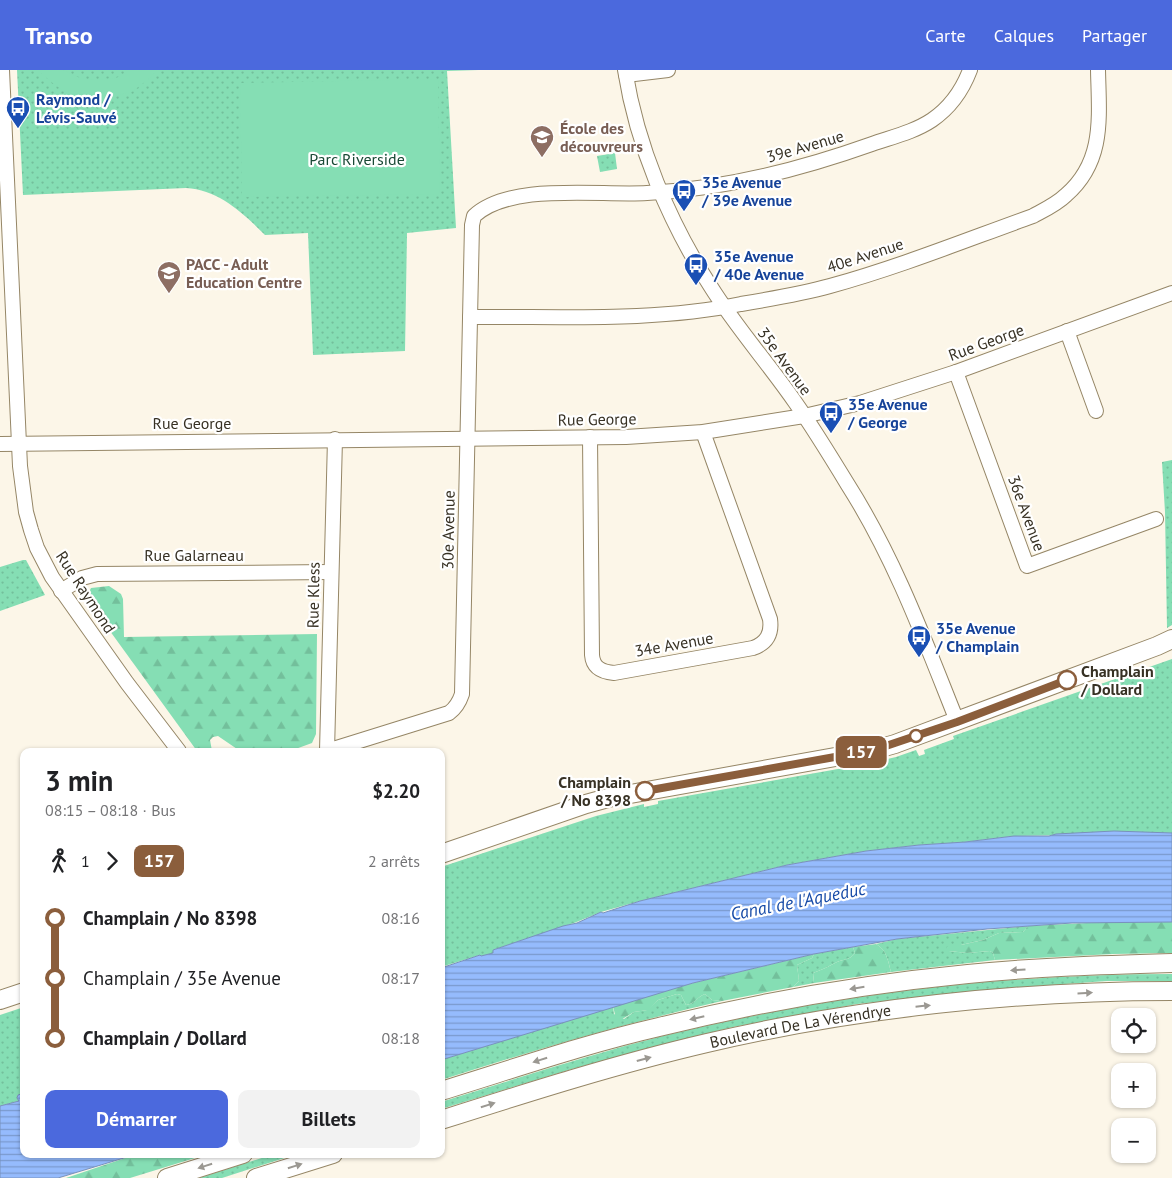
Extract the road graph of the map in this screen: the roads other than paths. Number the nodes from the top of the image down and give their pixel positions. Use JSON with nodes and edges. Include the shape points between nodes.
{"nodes":[{"id":1,"x":2,"y":70,"type":"edge"},
{"id":2,"x":668,"y":70,"type":"edge"},
{"id":3,"x":970,"y":70,"type":"edge"},
{"id":4,"x":1098,"y":70,"type":"edge"},
{"id":5,"x":625,"y":72,"type":"edge"},
{"id":6,"x":2,"y":94,"type":"edge"},
{"id":7,"x":661,"y":192,"type":"junction"},
{"id":8,"x":474,"y":216,"type":"joint"},
{"id":9,"x":1172,"y":293,"type":"edge"},
{"id":10,"x":724,"y":307,"type":"junction"},
{"id":11,"x":470,"y":316,"type":"junction"},
{"id":12,"x":1067,"y":331,"type":"junction"},
{"id":13,"x":956,"y":372,"type":"junction"},
{"id":14,"x":1096,"y":411,"type":"dead end"},
{"id":15,"x":804,"y":416,"type":"junction"},
{"id":16,"x":703,"y":432,"type":"junction"},
{"id":17,"x":467,"y":438,"type":"junction"},
{"id":18,"x":590,"y":438,"type":"junction"},
{"id":19,"x":335,"y":439,"type":"junction"},
{"id":20,"x":20,"y":443,"type":"junction"},
{"id":21,"x":0,"y":444,"type":"edge"},
{"id":22,"x":1156,"y":519,"type":"dead end"},
{"id":23,"x":331,"y":572,"type":"junction"},
{"id":24,"x":62,"y":591,"type":"junction"},
{"id":25,"x":1168,"y":642,"type":"edge"},
{"id":26,"x":957,"y":722,"type":"junction"},
{"id":27,"x":177,"y":748,"type":"edge"},
{"id":28,"x":327,"y":748,"type":"edge"},
{"id":29,"x":337,"y":748,"type":"edge"},
{"id":30,"x":445,"y":853,"type":"edge"},
{"id":31,"x":1172,"y":963,"type":"edge"},
{"id":32,"x":1172,"y":991,"type":"edge"},
{"id":33,"x":20,"y":993,"type":"edge"},
{"id":34,"x":0,"y":1000,"type":"edge"},
{"id":35,"x":445,"y":1090,"type":"edge"},
{"id":36,"x":445,"y":1119,"type":"edge"},
{"id":37,"x":230,"y":1158,"type":"edge"},
{"id":38,"x":320,"y":1158,"type":"edge"},
{"id":39,"x":167,"y":1178,"type":"edge"},
{"id":40,"x":256,"y":1178,"type":"edge"}],
"edges":[{"from":1,"to":6,"type":"street","name":"Rue Raymond"},
{"from":2,"to":5,"type":"street"},
{"from":3,"to":7,"type":"street","name":"39e Avenue","via":[[950,105],[910,131],[776,174]]},
{"from":4,"to":10,"type":"street","name":"40e Avenue","via":[[1098,134],[1093,155],[1074,187],[1054,204],[1025,219],[859,277],[795,294]]},
{"from":5,"to":7,"type":"street","name":"35e Avenue","via":[[640,132]]},
{"from":6,"to":20,"type":"street","name":"Rue Raymond"},
{"from":7,"to":8,"type":"street","name":"39e Avenue","via":[[524,195],[492,204]]},
{"from":7,"to":10,"type":"street","name":"35e Avenue","via":[[697,263]]},
{"from":8,"to":11,"type":"street","name":"30e Avenue"},
{"from":9,"to":12,"type":"street","name":"Rue George"},
{"from":10,"to":11,"type":"street","name":"40e Avenue","via":[[642,315]]},
{"from":10,"to":15,"type":"street","name":"35e Avenue"},
{"from":11,"to":17,"type":"street","name":"30e Avenue"},
{"from":12,"to":13,"type":"street","name":"Rue George"},
{"from":12,"to":14,"type":"street"},
{"from":13,"to":15,"type":"street","name":"Rue George","via":[[860,403]]},
{"from":13,"to":22,"type":"street","name":"36e Avenue","via":[[1027,566]]},
{"from":15,"to":16,"type":"street","name":"Rue George"},
{"from":15,"to":26,"type":"street","name":"35e Avenue","via":[[850,487],[883,548],[916,618]]},
{"from":16,"to":18,"type":"street","name":"Rue George"},
{"from":16,"to":18,"type":"street","name":"34e Avenue","via":[[770,619],[771,631],[765,642],[753,648],[614,673],[602,671],[592,660]]},
{"from":17,"to":18,"type":"street","name":"Rue George"},
{"from":17,"to":19,"type":"street","name":"Rue George"},
{"from":17,"to":29,"type":"street","name":"30e Avenue","via":[[460,701],[449,713]]},
{"from":19,"to":20,"type":"street","name":"Rue George"},
{"from":19,"to":23,"type":"street","name":"Rue Kless"},
{"from":20,"to":21,"type":"street","name":"Rue George"},
{"from":20,"to":24,"type":"street","name":"Rue Raymond","via":[[23,492],[31,530],[37,548]]},
{"from":23,"to":24,"type":"street","name":"Rue Galarneau","via":[[97,574],[82,578]]},
{"from":23,"to":28,"type":"street","name":"Rue Kless"},
{"from":24,"to":27,"type":"street","name":"Rue Raymond"},
{"from":25,"to":26,"type":"main road"},
{"from":26,"to":30,"type":"main road","via":[[874,750],[608,798]]},
{"from":31,"to":35,"type":"main road","name":"Boulevard De La Vérendrye","one_way":true,"via":[[966,974],[792,998],[658,1027]]},
{"from":36,"to":32,"type":"main road","name":"Boulevard De La Vérendrye","one_way":true,"via":[[644,1058],[842,1018],[1000,998]]},
{"from":33,"to":34,"type":"main road"},
{"from":37,"to":39,"type":"main road","one_way":true},
{"from":40,"to":38,"type":"main road","one_way":true}]}
